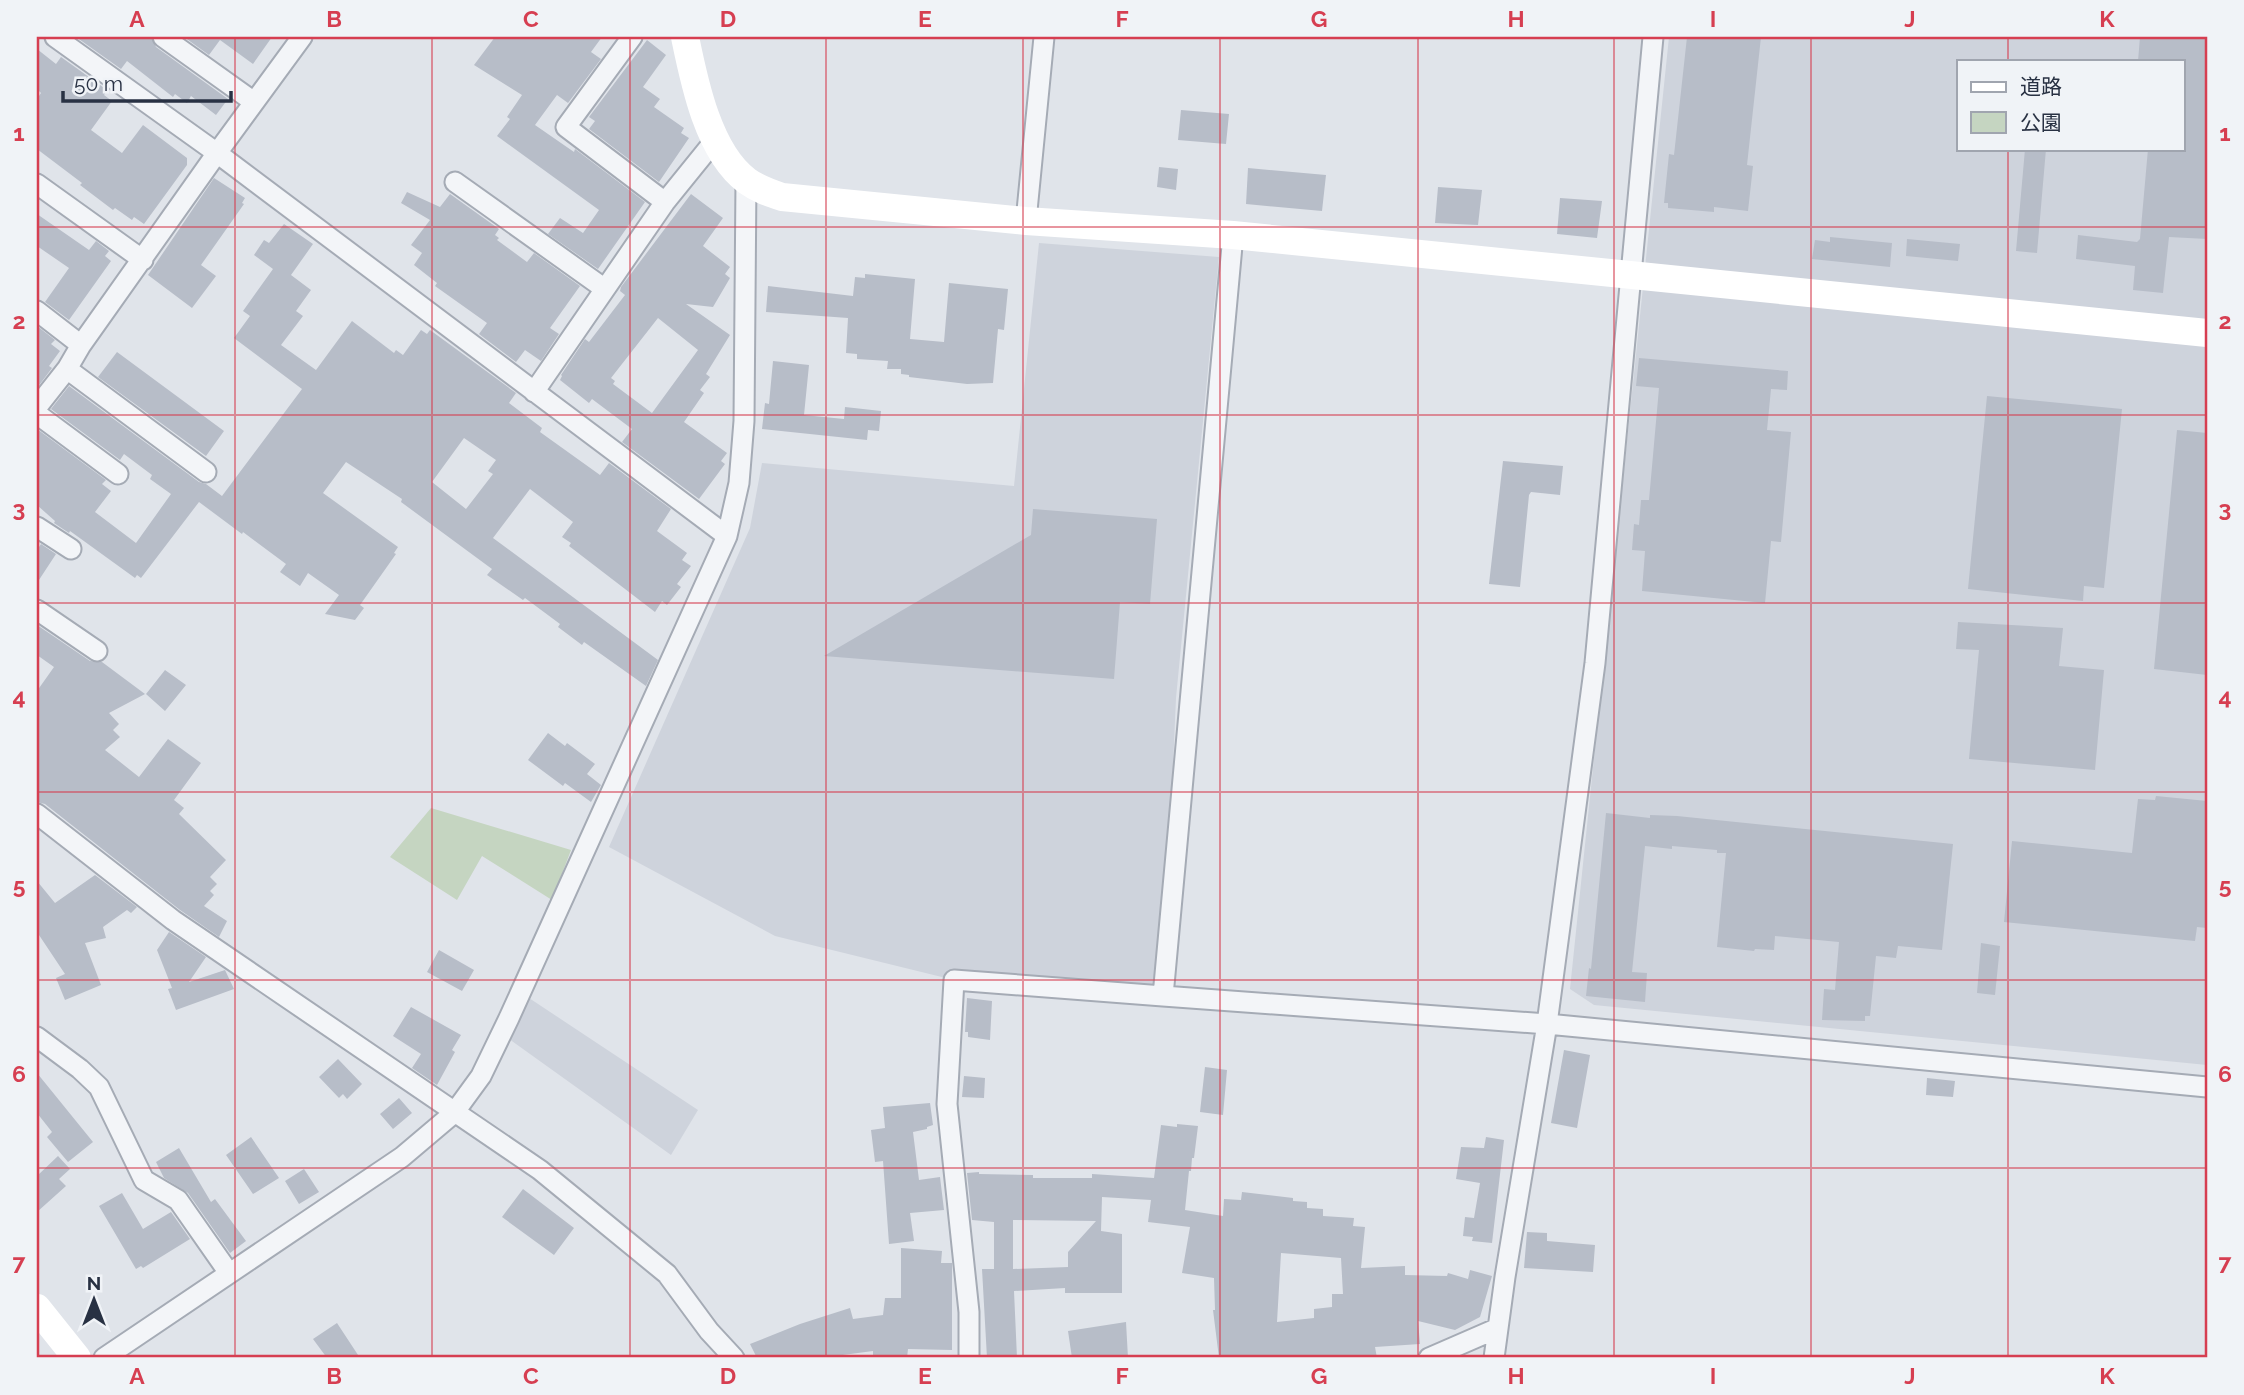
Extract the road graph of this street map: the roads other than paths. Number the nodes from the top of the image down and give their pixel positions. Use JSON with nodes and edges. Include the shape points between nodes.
{"nodes":[{"id":1,"x":55,"y":37,"type":"edge"},
{"id":2,"x":163,"y":37,"type":"edge"},
{"id":3,"x":302,"y":37,"type":"edge"},
{"id":4,"x":632,"y":37,"type":"edge"},
{"id":5,"x":685,"y":37,"type":"edge"},
{"id":6,"x":1044,"y":37,"type":"edge"},
{"id":7,"x":1653,"y":37,"type":"edge"},
{"id":8,"x":254,"y":102,"type":"junction"},
{"id":9,"x":716,"y":139,"type":"junction"},
{"id":10,"x":217,"y":153,"type":"junction"},
{"id":11,"x":746,"y":180,"type":"junction"},
{"id":12,"x":455,"y":182,"type":"dead end"},
{"id":13,"x":37,"y":184,"type":"edge"},
{"id":14,"x":665,"y":202,"type":"junction"},
{"id":15,"x":1026,"y":221,"type":"junction"},
{"id":16,"x":1233,"y":235,"type":"junction"},
{"id":17,"x":143,"y":260,"type":"junction"},
{"id":18,"x":1629,"y":274,"type":"junction"},
{"id":19,"x":606,"y":289,"type":"junction"},
{"id":20,"x":37,"y":311,"type":"edge"},
{"id":21,"x":2207,"y":333,"type":"edge"},
{"id":22,"x":81,"y":345,"type":"junction"},
{"id":23,"x":67,"y":369,"type":"junction"},
{"id":24,"x":534,"y":393,"type":"junction"},
{"id":25,"x":37,"y":407,"type":"edge"},
{"id":26,"x":37,"y":414,"type":"edge"},
{"id":27,"x":206,"y":472,"type":"dead end"},
{"id":28,"x":118,"y":474,"type":"dead end"},
{"id":29,"x":37,"y":527,"type":"edge"},
{"id":30,"x":727,"y":536,"type":"junction"},
{"id":31,"x":71,"y":549,"type":"dead end"},
{"id":32,"x":37,"y":610,"type":"edge"},
{"id":33,"x":97,"y":651,"type":"dead end"},
{"id":34,"x":37,"y":814,"type":"edge"},
{"id":35,"x":1163,"y":996,"type":"junction"},
{"id":36,"x":1547,"y":1024,"type":"junction"},
{"id":37,"x":37,"y":1037,"type":"edge"},
{"id":38,"x":2207,"y":1087,"type":"edge"},
{"id":39,"x":454,"y":1113,"type":"junction"},
{"id":40,"x":229,"y":1273,"type":"junction"},
{"id":41,"x":37,"y":1308,"type":"edge"},
{"id":42,"x":1498,"y":1328,"type":"junction"},
{"id":43,"x":78,"y":1358,"type":"edge"},
{"id":44,"x":104,"y":1358,"type":"edge"},
{"id":45,"x":734,"y":1358,"type":"edge"},
{"id":46,"x":969,"y":1358,"type":"edge"},
{"id":47,"x":1429,"y":1358,"type":"edge"},
{"id":48,"x":1494,"y":1358,"type":"edge"}],
"edges":[{"from":1,"to":10,"type":"street"},
{"from":2,"to":8,"type":"street"},
{"from":3,"to":8,"type":"street"},
{"from":4,"to":14,"type":"street","via":[[566,127]]},
{"from":5,"to":9,"type":"street","via":[[701,110]]},
{"from":6,"to":15,"type":"street"},
{"from":7,"to":18,"type":"street"},
{"from":8,"to":10,"type":"street"},
{"from":9,"to":11,"type":"street"},
{"from":9,"to":14,"type":"street"},
{"from":10,"to":17,"type":"street"},
{"from":10,"to":24,"type":"street"},
{"from":11,"to":15,"type":"street","via":[[782,197]]},
{"from":11,"to":30,"type":"street","via":[[744,421],[739,483]]},
{"from":12,"to":19,"type":"street"},
{"from":13,"to":17,"type":"street"},
{"from":14,"to":19,"type":"street"},
{"from":15,"to":16,"type":"street"},
{"from":16,"to":18,"type":"street"},
{"from":16,"to":35,"type":"street"},
{"from":17,"to":22,"type":"street"},
{"from":18,"to":21,"type":"street"},
{"from":18,"to":36,"type":"street","via":[[1595,663]]},
{"from":19,"to":24,"type":"street"},
{"from":20,"to":22,"type":"street"},
{"from":22,"to":23,"type":"street"},
{"from":23,"to":25,"type":"street"},
{"from":23,"to":27,"type":"street"},
{"from":24,"to":30,"type":"street"},
{"from":26,"to":28,"type":"street"},
{"from":29,"to":31,"type":"street"},
{"from":30,"to":39,"type":"street","via":[[509,1018],[481,1076]]},
{"from":32,"to":33,"type":"street"},
{"from":34,"to":39,"type":"street","via":[[173,920]]},
{"from":35,"to":36,"type":"street"},
{"from":35,"to":46,"type":"street","via":[[954,980],[947,1104],[969,1312]]},
{"from":36,"to":38,"type":"street"},
{"from":36,"to":42,"type":"street"},
{"from":37,"to":40,"type":"street","via":[[99,1087],[145,1180],[178,1200]]},
{"from":39,"to":40,"type":"street","via":[[402,1157]]},
{"from":39,"to":45,"type":"street","via":[[540,1170],[667,1274]]},
{"from":40,"to":44,"type":"street"},
{"from":41,"to":43,"type":"street"},
{"from":42,"to":47,"type":"street"},
{"from":42,"to":48,"type":"street"}]}
